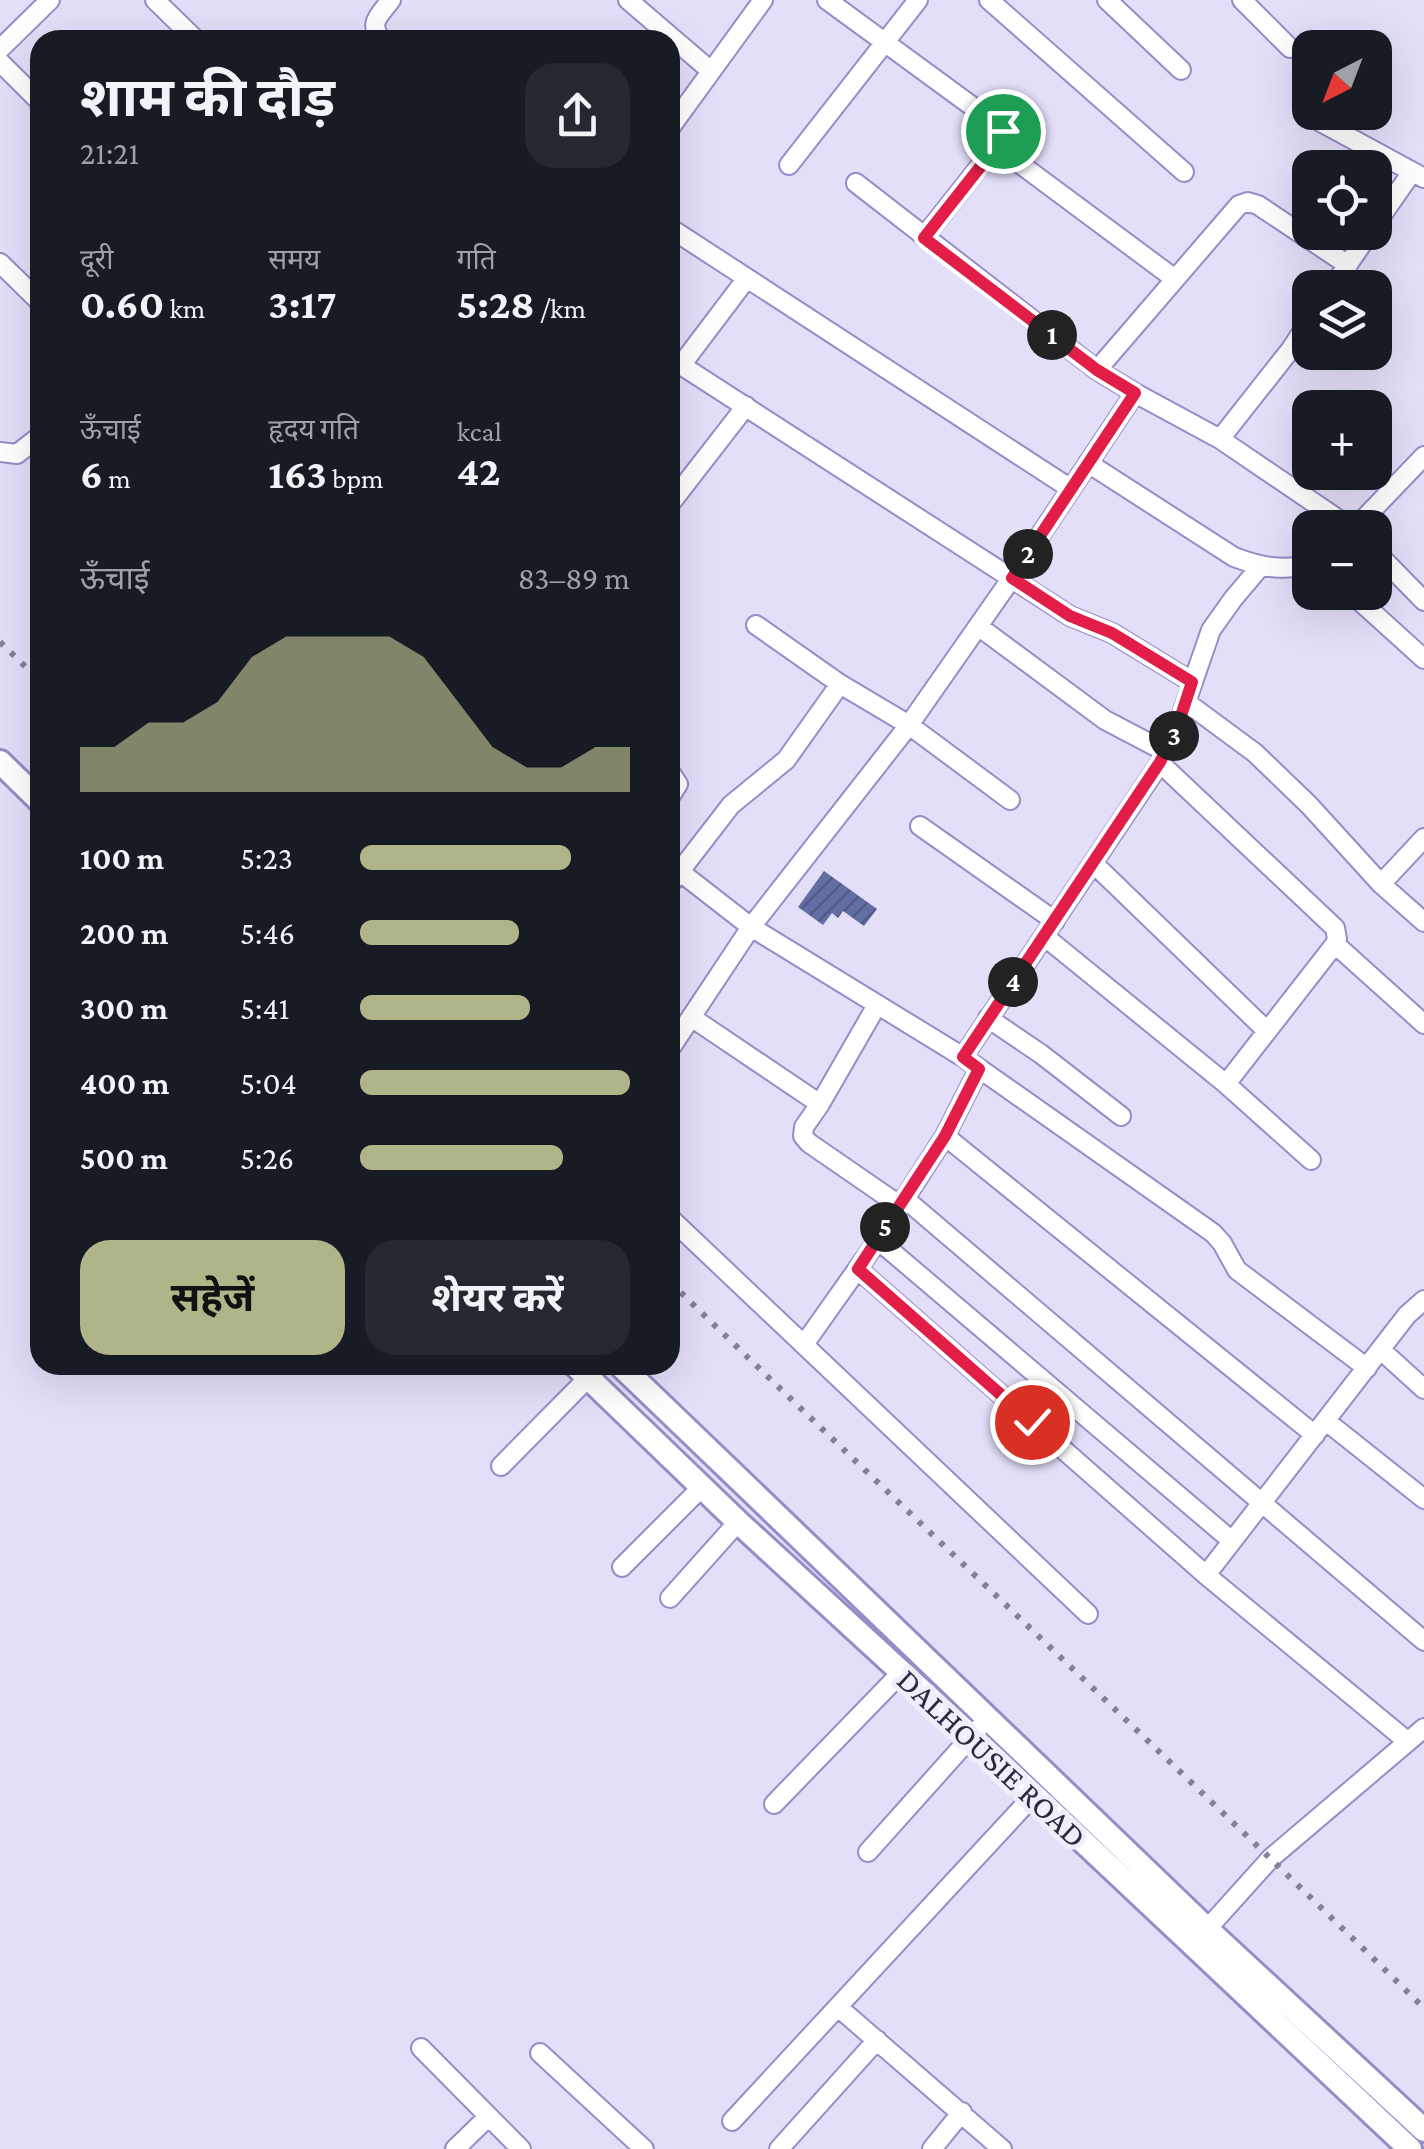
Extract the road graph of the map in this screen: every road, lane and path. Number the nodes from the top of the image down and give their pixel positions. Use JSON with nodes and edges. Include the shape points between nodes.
{"nodes":[{"id":1,"x":50,"y":0,"type":"edge"},
{"id":2,"x":155,"y":0,"type":"edge"},
{"id":3,"x":391,"y":0,"type":"edge"},
{"id":4,"x":628,"y":0,"type":"edge"},
{"id":5,"x":762,"y":0,"type":"edge"},
{"id":6,"x":826,"y":0,"type":"edge"},
{"id":7,"x":918,"y":0,"type":"edge"},
{"id":8,"x":989,"y":0,"type":"edge"},
{"id":9,"x":1107,"y":0,"type":"edge"},
{"id":10,"x":1242,"y":0,"type":"edge"},
{"id":11,"x":186,"y":30,"type":"edge"},
{"id":12,"x":375,"y":30,"type":"edge"},
{"id":13,"x":663,"y":30,"type":"edge"},
{"id":14,"x":885,"y":43,"type":"junction"},
{"id":15,"x":680,"y":44,"type":"edge"},
{"id":16,"x":1290,"y":48,"type":"dead end"},
{"id":17,"x":0,"y":49,"type":"edge"},
{"id":18,"x":0,"y":62,"type":"edge"},
{"id":19,"x":710,"y":70,"type":"junction"},
{"id":20,"x":1181,"y":70,"type":"dead end"},
{"id":21,"x":30,"y":92,"type":"edge"},
{"id":22,"x":680,"y":114,"type":"edge"},
{"id":23,"x":1336,"y":130,"type":"edge"},
{"id":24,"x":996,"y":146,"type":"junction"},
{"id":25,"x":789,"y":165,"type":"dead end"},
{"id":26,"x":1184,"y":172,"type":"dead end"},
{"id":27,"x":1418,"y":175,"type":"edge"},
{"id":28,"x":856,"y":182,"type":"dead end"},
{"id":29,"x":1392,"y":205,"type":"edge"},
{"id":30,"x":680,"y":234,"type":"edge"},
{"id":31,"x":924,"y":238,"type":"junction"},
{"id":32,"x":1358,"y":250,"type":"edge"},
{"id":33,"x":0,"y":263,"type":"edge"},
{"id":34,"x":1348,"y":265,"type":"junction"},
{"id":35,"x":1345,"y":270,"type":"edge"},
{"id":36,"x":747,"y":278,"type":"junction"},
{"id":37,"x":1175,"y":279,"type":"junction"},
{"id":38,"x":30,"y":292,"type":"edge"},
{"id":39,"x":1292,"y":347,"type":"edge"},
{"id":40,"x":680,"y":356,"type":"edge"},
{"id":41,"x":680,"y":364,"type":"edge"},
{"id":42,"x":1097,"y":370,"type":"junction"},
{"id":43,"x":1135,"y":393,"type":"junction"},
{"id":44,"x":746,"y":406,"type":"junction"},
{"id":45,"x":1220,"y":439,"type":"junction"},
{"id":46,"x":30,"y":444,"type":"edge"},
{"id":47,"x":0,"y":452,"type":"edge"},
{"id":48,"x":1424,"y":456,"type":"edge"},
{"id":49,"x":1088,"y":463,"type":"junction"},
{"id":50,"x":1071,"y":488,"type":"junction"},
{"id":51,"x":680,"y":491,"type":"edge"},
{"id":52,"x":1326,"y":510,"type":"edge"},
{"id":53,"x":1371,"y":510,"type":"edge"},
{"id":54,"x":1260,"y":567,"type":"junction"},
{"id":55,"x":1292,"y":567,"type":"edge"},
{"id":56,"x":1392,"y":568,"type":"edge"},
{"id":57,"x":1012,"y":578,"type":"junction"},
{"id":58,"x":1424,"y":601,"type":"edge"},
{"id":59,"x":1370,"y":610,"type":"edge"},
{"id":60,"x":756,"y":625,"type":"dead end"},
{"id":61,"x":978,"y":626,"type":"junction"},
{"id":62,"x":1424,"y":659,"type":"edge"},
{"id":63,"x":1192,"y":682,"type":"junction"},
{"id":64,"x":840,"y":684,"type":"junction"},
{"id":65,"x":1186,"y":702,"type":"junction"},
{"id":66,"x":910,"y":725,"type":"junction"},
{"id":67,"x":1163,"y":757,"type":"junction"},
{"id":68,"x":0,"y":762,"type":"edge"},
{"id":69,"x":30,"y":791,"type":"edge"},
{"id":70,"x":1010,"y":800,"type":"dead end"},
{"id":71,"x":920,"y":826,"type":"dead end"},
{"id":72,"x":1424,"y":838,"type":"edge"},
{"id":73,"x":1093,"y":863,"type":"junction"},
{"id":74,"x":680,"y":865,"type":"edge"},
{"id":75,"x":680,"y":878,"type":"edge"},
{"id":76,"x":1382,"y":884,"type":"junction"},
{"id":77,"x":1424,"y":922,"type":"edge"},
{"id":78,"x":751,"y":927,"type":"junction"},
{"id":79,"x":1049,"y":929,"type":"junction"},
{"id":80,"x":1335,"y":944,"type":"junction"},
{"id":81,"x":877,"y":1005,"type":"junction"},
{"id":82,"x":692,"y":1017,"type":"junction"},
{"id":83,"x":988,"y":1018,"type":"junction"},
{"id":84,"x":1424,"y":1024,"type":"edge"},
{"id":85,"x":1267,"y":1031,"type":"junction"},
{"id":86,"x":680,"y":1034,"type":"edge"},
{"id":87,"x":963,"y":1057,"type":"junction"},
{"id":88,"x":979,"y":1069,"type":"junction"},
{"id":89,"x":1226,"y":1084,"type":"junction"},
{"id":90,"x":820,"y":1104,"type":"junction"},
{"id":91,"x":1121,"y":1116,"type":"dead end"},
{"id":92,"x":945,"y":1136,"type":"junction"},
{"id":93,"x":1312,"y":1160,"type":"dead end"},
{"id":94,"x":902,"y":1202,"type":"junction"},
{"id":95,"x":680,"y":1227,"type":"edge"},
{"id":96,"x":878,"y":1240,"type":"junction"},
{"id":97,"x":858,"y":1269,"type":"junction"},
{"id":98,"x":1424,"y":1300,"type":"edge"},
{"id":99,"x":805,"y":1343,"type":"junction"},
{"id":100,"x":1381,"y":1350,"type":"junction"},
{"id":101,"x":1367,"y":1368,"type":"junction"},
{"id":102,"x":579,"y":1375,"type":"edge"},
{"id":103,"x":585,"y":1375,"type":"edge"},
{"id":104,"x":630,"y":1375,"type":"edge"},
{"id":105,"x":1424,"y":1390,"type":"edge"},
{"id":106,"x":1320,"y":1428,"type":"junction"},
{"id":107,"x":501,"y":1466,"type":"dead end"},
{"id":108,"x":703,"y":1486,"type":"junction"},
{"id":109,"x":1424,"y":1499,"type":"edge"},
{"id":110,"x":1261,"y":1504,"type":"junction"},
{"id":111,"x":738,"y":1522,"type":"junction"},
{"id":112,"x":1232,"y":1541,"type":"junction"},
{"id":113,"x":622,"y":1567,"type":"dead end"},
{"id":114,"x":1206,"y":1575,"type":"junction"},
{"id":115,"x":670,"y":1598,"type":"dead end"},
{"id":116,"x":1088,"y":1614,"type":"dead end"},
{"id":117,"x":1424,"y":1641,"type":"edge"},
{"id":118,"x":901,"y":1673,"type":"junction"},
{"id":119,"x":988,"y":1717,"type":"junction"},
{"id":120,"x":1424,"y":1728,"type":"edge"},
{"id":121,"x":971,"y":1736,"type":"junction"},
{"id":122,"x":1407,"y":1741,"type":"junction"},
{"id":123,"x":1032,"y":1796,"type":"junction"},
{"id":124,"x":774,"y":1804,"type":"dead end"},
{"id":125,"x":868,"y":1852,"type":"dead end"},
{"id":126,"x":1200,"y":1938,"type":"junction"},
{"id":127,"x":838,"y":2007,"type":"junction"},
{"id":128,"x":878,"y":2040,"type":"junction"},
{"id":129,"x":422,"y":2048,"type":"dead end"},
{"id":130,"x":540,"y":2053,"type":"dead end"},
{"id":131,"x":962,"y":2112,"type":"junction"},
{"id":132,"x":488,"y":2117,"type":"junction"},
{"id":133,"x":732,"y":2121,"type":"dead end"},
{"id":134,"x":1424,"y":2130,"type":"edge"},
{"id":135,"x":624,"y":2142,"type":"edge"},
{"id":136,"x":1399,"y":2145,"type":"edge"},
{"id":137,"x":455,"y":2149,"type":"edge"},
{"id":138,"x":521,"y":2149,"type":"edge"},
{"id":139,"x":644,"y":2149,"type":"edge"},
{"id":140,"x":780,"y":2149,"type":"edge"},
{"id":141,"x":932,"y":2149,"type":"edge"},
{"id":142,"x":1002,"y":2149,"type":"edge"}],
"edges":[{"from":1,"to":17,"type":"street"},
{"from":2,"to":11,"type":"street"},
{"from":3,"to":12,"type":"street","via":[[375,18]]},
{"from":4,"to":13,"type":"street"},
{"from":5,"to":19,"type":"street"},
{"from":6,"to":14,"type":"street"},
{"from":7,"to":14,"type":"street"},
{"from":8,"to":26,"type":"street"},
{"from":9,"to":20,"type":"street"},
{"from":10,"to":16,"type":"street"},
{"from":14,"to":24,"type":"street","via":[[995,123],[1003,131]]},
{"from":14,"to":25,"type":"street"},
{"from":15,"to":19,"type":"street"},
{"from":18,"to":21,"type":"street"},
{"from":19,"to":22,"type":"street"},
{"from":23,"to":27,"type":"street"},
{"from":24,"to":31,"type":"street"},
{"from":24,"to":37,"type":"street"},
{"from":27,"to":29,"type":"street"},
{"from":28,"to":31,"type":"street"},
{"from":30,"to":36,"type":"street"},
{"from":31,"to":42,"type":"street"},
{"from":32,"to":34,"type":"street"},
{"from":33,"to":38,"type":"street"},
{"from":34,"to":35,"type":"street"},
{"from":34,"to":37,"type":"street","via":[[1248,202]]},
{"from":36,"to":40,"type":"street"},
{"from":36,"to":50,"type":"street"},
{"from":37,"to":42,"type":"street"},
{"from":39,"to":45,"type":"street"},
{"from":41,"to":44,"type":"street"},
{"from":42,"to":43,"type":"street"},
{"from":43,"to":45,"type":"street"},
{"from":43,"to":49,"type":"street"},
{"from":44,"to":51,"type":"street"},
{"from":44,"to":57,"type":"street"},
{"from":45,"to":52,"type":"street"},
{"from":46,"to":47,"type":"street","via":[[17,454]]},
{"from":48,"to":53,"type":"street"},
{"from":49,"to":50,"type":"street"},
{"from":49,"to":54,"type":"street"},
{"from":50,"to":57,"type":"street"},
{"from":54,"to":55,"type":"street"},
{"from":54,"to":63,"type":"street","via":[[1211,630]]},
{"from":56,"to":58,"type":"street"},
{"from":57,"to":61,"type":"street"},
{"from":57,"to":63,"type":"street"},
{"from":59,"to":62,"type":"street"},
{"from":60,"to":64,"type":"street"},
{"from":61,"to":66,"type":"street"},
{"from":61,"to":67,"type":"street"},
{"from":63,"to":65,"type":"street"},
{"from":64,"to":66,"type":"street"},
{"from":64,"to":74,"type":"street","via":[[786,760],[732,805]]},
{"from":65,"to":67,"type":"street"},
{"from":65,"to":76,"type":"street","via":[[1280,776]]},
{"from":66,"to":70,"type":"street"},
{"from":66,"to":78,"type":"street"},
{"from":67,"to":73,"type":"street"},
{"from":67,"to":80,"type":"street","via":[[1335,928]]},
{"from":68,"to":69,"type":"street"},
{"from":71,"to":79,"type":"street"},
{"from":72,"to":76,"type":"street"},
{"from":73,"to":79,"type":"street"},
{"from":73,"to":85,"type":"street"},
{"from":75,"to":78,"type":"street"},
{"from":76,"to":77,"type":"street"},
{"from":78,"to":81,"type":"street"},
{"from":78,"to":82,"type":"street"},
{"from":79,"to":83,"type":"street"},
{"from":79,"to":89,"type":"street"},
{"from":80,"to":84,"type":"street"},
{"from":80,"to":85,"type":"street"},
{"from":81,"to":87,"type":"street"},
{"from":81,"to":90,"type":"street"},
{"from":82,"to":86,"type":"street"},
{"from":82,"to":90,"type":"street"},
{"from":83,"to":87,"type":"street"},
{"from":83,"to":91,"type":"street"},
{"from":85,"to":89,"type":"street"},
{"from":87,"to":88,"type":"street"},
{"from":88,"to":92,"type":"street"},
{"from":88,"to":101,"type":"street","via":[[1213,1233],[1238,1270]]},
{"from":89,"to":93,"type":"street"},
{"from":90,"to":94,"type":"street","via":[[804,1127],[806,1140]]},
{"from":92,"to":94,"type":"street"},
{"from":92,"to":106,"type":"street"},
{"from":94,"to":96,"type":"street"},
{"from":94,"to":110,"type":"street"},
{"from":95,"to":99,"type":"street"},
{"from":96,"to":97,"type":"street"},
{"from":96,"to":112,"type":"street"},
{"from":97,"to":99,"type":"street"},
{"from":97,"to":114,"type":"street"},
{"from":98,"to":100,"type":"street"},
{"from":99,"to":116,"type":"street"},
{"from":100,"to":101,"type":"street"},
{"from":100,"to":105,"type":"street"},
{"from":101,"to":106,"type":"street"},
{"from":102,"to":107,"type":"street"},
{"from":103,"to":108,"type":"street","name":"DALHOUSIE ROAD"},
{"from":104,"to":119,"type":"street","name":"DALHOUSIE ROAD"},
{"from":106,"to":109,"type":"street"},
{"from":106,"to":110,"type":"street"},
{"from":108,"to":111,"type":"street","name":"DALHOUSIE ROAD"},
{"from":108,"to":113,"type":"street"},
{"from":110,"to":112,"type":"street"},
{"from":110,"to":117,"type":"street"},
{"from":111,"to":115,"type":"street"},
{"from":111,"to":118,"type":"street","name":"DALHOUSIE ROAD"},
{"from":112,"to":114,"type":"street"},
{"from":114,"to":122,"type":"street"},
{"from":118,"to":121,"type":"street","name":"DALHOUSIE ROAD"},
{"from":118,"to":124,"type":"street"},
{"from":119,"to":121,"type":"street"},
{"from":119,"to":126,"type":"street","name":"DALHOUSIE ROAD"},
{"from":120,"to":122,"type":"street"},
{"from":121,"to":123,"type":"street","name":"DALHOUSIE ROAD"},
{"from":121,"to":125,"type":"street"},
{"from":122,"to":126,"type":"street","via":[[1271,1858]]},
{"from":123,"to":126,"type":"street","name":"DALHOUSIE ROAD"},
{"from":123,"to":127,"type":"street"},
{"from":126,"to":134,"type":"street","name":"DALHOUSIE ROAD"},
{"from":126,"to":136,"type":"street","name":"DALHOUSIE ROAD"},
{"from":127,"to":128,"type":"street"},
{"from":127,"to":133,"type":"street"},
{"from":128,"to":131,"type":"street"},
{"from":128,"to":140,"type":"street"},
{"from":129,"to":132,"type":"street"},
{"from":130,"to":135,"type":"street"},
{"from":131,"to":141,"type":"street"},
{"from":131,"to":142,"type":"street"},
{"from":132,"to":137,"type":"street"},
{"from":132,"to":138,"type":"street"},
{"from":135,"to":139,"type":"street"}]}
